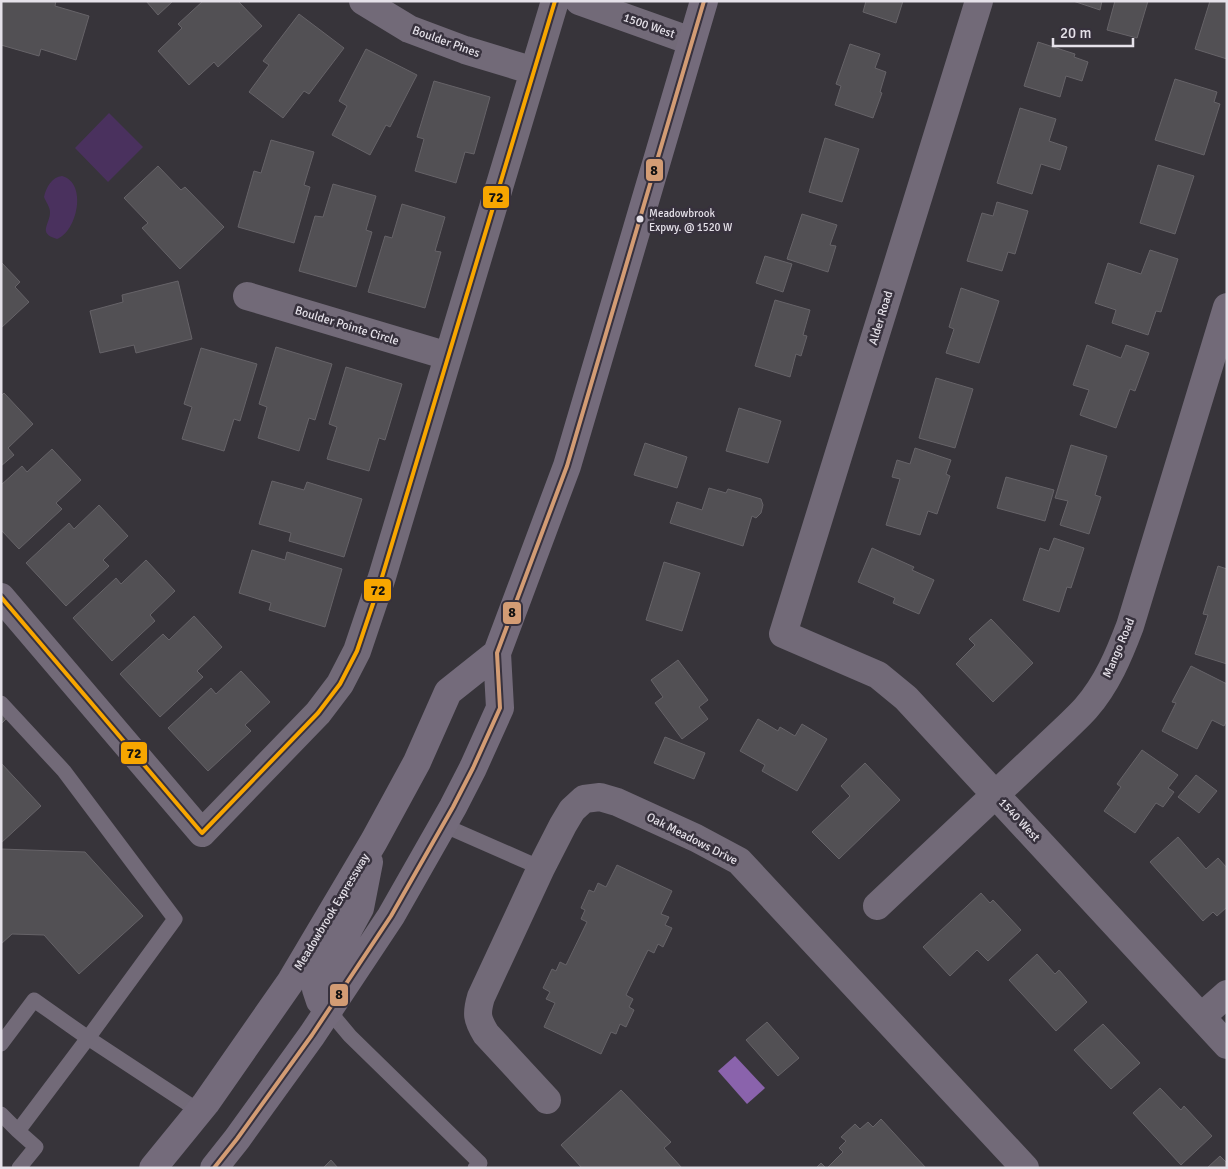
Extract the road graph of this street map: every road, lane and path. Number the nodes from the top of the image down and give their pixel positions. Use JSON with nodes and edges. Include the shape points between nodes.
{"nodes":[{"id":1,"x":362,"y":1,"type":"edge"},
{"id":2,"x":555,"y":1,"type":"edge"},
{"id":3,"x":580,"y":1,"type":"edge"},
{"id":4,"x":704,"y":1,"type":"edge"},
{"id":5,"x":979,"y":1,"type":"edge"},
{"id":6,"x":691,"y":41,"type":"junction"},
{"id":7,"x":534,"y":71,"type":"junction"},
{"id":8,"x":247,"y":296,"type":"dead end"},
{"id":9,"x":1227,"y":307,"type":"edge"},
{"id":10,"x":448,"y":356,"type":"junction"},
{"id":11,"x":1,"y":597,"type":"edge"},
{"id":12,"x":783,"y":634,"type":"joint"},
{"id":13,"x":497,"y":653,"type":"junction"},
{"id":14,"x":1,"y":703,"type":"edge"},
{"id":15,"x":996,"y":794,"type":"junction"},
{"id":16,"x":443,"y":825,"type":"junction"},
{"id":17,"x":374,"y":841,"type":"junction"},
{"id":18,"x":541,"y":868,"type":"junction"},
{"id":19,"x":877,"y":906,"type":"dead end"},
{"id":20,"x":1227,"y":994,"type":"edge"},
{"id":21,"x":329,"y":1011,"type":"junction"},
{"id":22,"x":1201,"y":1017,"type":"junction"},
{"id":23,"x":88,"y":1038,"type":"junction"},
{"id":24,"x":1,"y":1044,"type":"edge"},
{"id":25,"x":1227,"y":1045,"type":"edge"},
{"id":26,"x":547,"y":1100,"type":"dead end"},
{"id":27,"x":199,"y":1111,"type":"junction"},
{"id":28,"x":1,"y":1114,"type":"edge"},
{"id":29,"x":18,"y":1131,"type":"junction"},
{"id":30,"x":480,"y":1166,"type":"edge"},
{"id":31,"x":19,"y":1168,"type":"edge"},
{"id":32,"x":153,"y":1168,"type":"edge"},
{"id":33,"x":214,"y":1168,"type":"edge"},
{"id":34,"x":1024,"y":1168,"type":"edge"}],
"edges":[{"from":1,"to":7,"type":"street","name":"Boulder Pines","via":[[409,29]]},
{"from":2,"to":7,"type":"street"},
{"from":3,"to":6,"type":"street","name":"1500 West"},
{"from":4,"to":6,"type":"main road"},
{"from":5,"to":12,"type":"street","name":"Alder Road"},
{"from":6,"to":13,"type":"main road","via":[[567,466]]},
{"from":7,"to":10,"type":"street"},
{"from":8,"to":10,"type":"street","name":"Boulder Pointe Circle"},
{"from":9,"to":15,"type":"street","name":"Mango Road","via":[[1119,655],[1086,708]]},
{"from":10,"to":11,"type":"street","via":[[382,577],[357,651],[340,684],[318,713],[202,833]]},
{"from":12,"to":15,"type":"street","name":"1540 West","via":[[878,675],[906,698]]},
{"from":13,"to":16,"type":"main road","via":[[500,708]]},
{"from":13,"to":17,"type":"main road","name":"Meadowbrook Expressway","via":[[448,692],[417,762]]},
{"from":14,"to":23,"type":"lane","via":[[64,771],[175,919]]},
{"from":15,"to":19,"type":"street","name":"Mango Road"},
{"from":15,"to":22,"type":"street","name":"1540 West"},
{"from":16,"to":18,"type":"lane"},
{"from":16,"to":21,"type":"main road","via":[[391,916]]},
{"from":17,"to":21,"type":"main road","via":[[360,908],[316,989],[320,1001]]},
{"from":17,"to":27,"type":"main road","name":"Meadowbrook Expressway","via":[[291,981]]},
{"from":18,"to":26,"type":"street","name":"Oak Meadows Drive","via":[[477,1012],[486,1034]]},
{"from":18,"to":34,"type":"street","name":"Oak Meadows Drive","via":[[572,810],[584,799],[600,797],[617,802],[739,861]]},
{"from":20,"to":22,"type":"street"},
{"from":21,"to":30,"type":"lane"},
{"from":21,"to":33,"type":"main road"},
{"from":22,"to":25,"type":"street","name":"1540 West"},
{"from":23,"to":24,"type":"lane","via":[[34,1000]]},
{"from":23,"to":27,"type":"lane"},
{"from":23,"to":29,"type":"lane"},
{"from":27,"to":32,"type":"main road","name":"Meadowbrook Expressway"},
{"from":28,"to":29,"type":"lane"},
{"from":29,"to":31,"type":"lane","via":[[36,1147]]}]}
